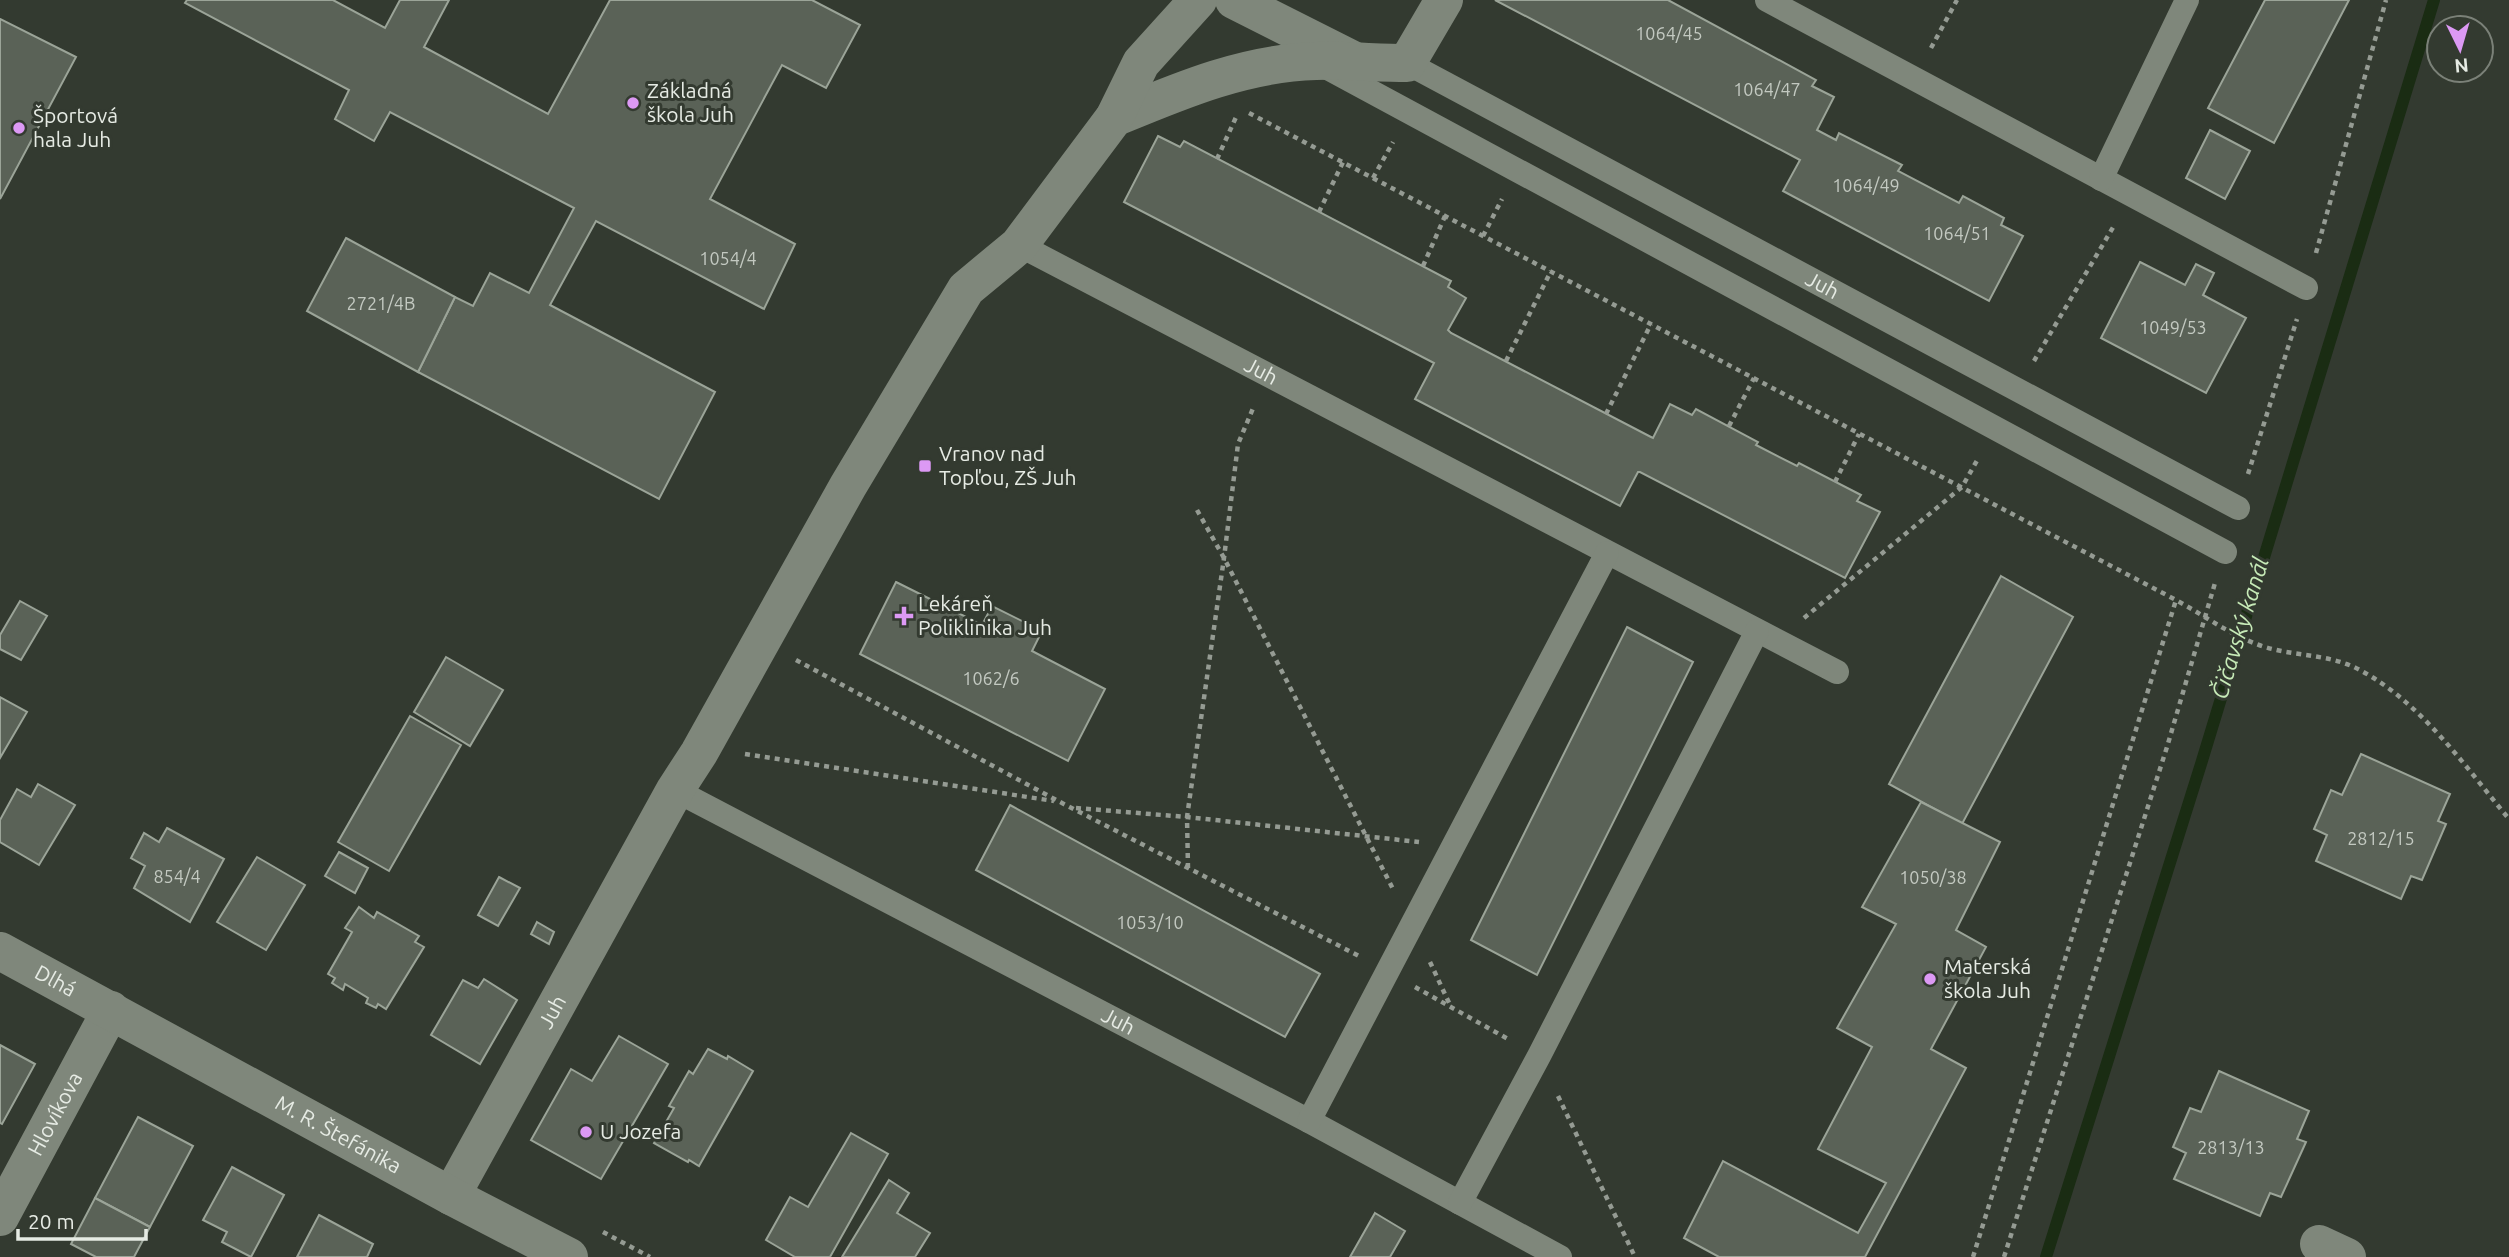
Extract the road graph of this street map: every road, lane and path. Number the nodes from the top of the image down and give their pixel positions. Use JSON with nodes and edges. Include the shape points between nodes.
{"nodes":[{"id":1,"x":1198,"y":0,"type":"edge"},
{"id":2,"x":1234,"y":0,"type":"edge"},
{"id":3,"x":1444,"y":0,"type":"edge"},
{"id":4,"x":1767,"y":0,"type":"edge"},
{"id":5,"x":1957,"y":0,"type":"edge"},
{"id":6,"x":2187,"y":0,"type":"edge"},
{"id":7,"x":2385,"y":0,"type":"edge"},
{"id":8,"x":1315,"y":61,"type":"junction"},
{"id":9,"x":1359,"y":63,"type":"junction"},
{"id":10,"x":1407,"y":63,"type":"junction"},
{"id":11,"x":1914,"y":79,"type":"junction"},
{"id":12,"x":1114,"y":118,"type":"junction"},
{"id":13,"x":1217,"y":159,"type":"dead end"},
{"id":14,"x":1343,"y":162,"type":"junction"},
{"id":15,"x":2101,"y":179,"type":"junction"},
{"id":16,"x":1319,"y":212,"type":"dead end"},
{"id":17,"x":1445,"y":216,"type":"junction"},
{"id":18,"x":1019,"y":245,"type":"junction"},
{"id":19,"x":1423,"y":266,"type":"dead end"},
{"id":20,"x":1551,"y":271,"type":"junction"},
{"id":21,"x":2306,"y":288,"type":"junction"},
{"id":22,"x":1651,"y":324,"type":"junction"},
{"id":23,"x":1506,"y":361,"type":"dead end"},
{"id":24,"x":1267,"y":375,"type":"junction"},
{"id":25,"x":1754,"y":378,"type":"junction"},
{"id":26,"x":1605,"y":414,"type":"dead end"},
{"id":27,"x":1729,"y":426,"type":"dead end"},
{"id":28,"x":1859,"y":434,"type":"junction"},
{"id":29,"x":1835,"y":482,"type":"dead end"},
{"id":30,"x":2238,"y":508,"type":"joint"},
{"id":31,"x":1197,"y":510,"type":"dead end"},
{"id":32,"x":2225,"y":552,"type":"joint"},
{"id":33,"x":1607,"y":553,"type":"junction"},
{"id":34,"x":1224,"y":558,"type":"junction"},
{"id":35,"x":2176,"y":600,"type":"junction"},
{"id":36,"x":2205,"y":616,"type":"junction"},
{"id":37,"x":1757,"y":631,"type":"junction"},
{"id":38,"x":762,"y":642,"type":"junction"},
{"id":39,"x":1837,"y":672,"type":"dead end"},
{"id":40,"x":699,"y":753,"type":"junction"},
{"id":41,"x":675,"y":790,"type":"junction"},
{"id":42,"x":1060,"y":802,"type":"junction"},
{"id":43,"x":1071,"y":807,"type":"junction"},
{"id":44,"x":1187,"y":817,"type":"junction"},
{"id":45,"x":2509,"y":819,"type":"edge"},
{"id":46,"x":1365,"y":837,"type":"junction"},
{"id":47,"x":1454,"y":846,"type":"junction"},
{"id":48,"x":0,"y":951,"type":"edge"},
{"id":49,"x":111,"y":1010,"type":"junction"},
{"id":50,"x":1539,"y":1056,"type":"junction"},
{"id":51,"x":1309,"y":1121,"type":"junction"},
{"id":52,"x":451,"y":1196,"type":"junction"},
{"id":53,"x":1460,"y":1203,"type":"junction"},
{"id":54,"x":0,"y":1217,"type":"edge"},
{"id":55,"x":569,"y":1257,"type":"edge"},
{"id":56,"x":1560,"y":1257,"type":"edge"},
{"id":57,"x":1635,"y":1257,"type":"edge"},
{"id":58,"x":1973,"y":1257,"type":"edge"},
{"id":59,"x":2004,"y":1257,"type":"edge"}],
"edges":[{"from":1,"to":12,"type":"street","name":"Juh","via":[[1141,62]]},
{"from":2,"to":9,"type":"street","name":"Juh"},
{"from":3,"to":10,"type":"street"},
{"from":4,"to":11,"type":"lane"},
{"from":5,"to":11,"type":"path"},
{"from":6,"to":15,"type":"lane"},
{"from":7,"to":21,"type":"path"},
{"from":8,"to":9,"type":"street"},
{"from":8,"to":12,"type":"street","via":[[1222,76]]},
{"from":8,"to":32,"type":"lane"},
{"from":9,"to":10,"type":"street","name":"Juh"},
{"from":10,"to":30,"type":"lane","name":"Juh"},
{"from":11,"to":15,"type":"lane"},
{"from":12,"to":18,"type":"street","name":"Juh"},
{"from":13,"to":14,"type":"path","via":[[1241,108]]},
{"from":14,"to":16,"type":"path"},
{"from":14,"to":17,"type":"path"},
{"from":15,"to":21,"type":"lane"},
{"from":17,"to":19,"type":"path"},
{"from":17,"to":20,"type":"path"},
{"from":18,"to":24,"type":"lane","name":"Juh"},
{"from":18,"to":38,"type":"street","name":"Juh","via":[[966,289],[848,486]]},
{"from":20,"to":22,"type":"path"},
{"from":20,"to":23,"type":"path"},
{"from":21,"to":30,"type":"path"},
{"from":22,"to":25,"type":"path"},
{"from":22,"to":26,"type":"path"},
{"from":24,"to":33,"type":"lane","name":"Juh"},
{"from":24,"to":34,"type":"path","via":[[1238,444]]},
{"from":25,"to":27,"type":"path"},
{"from":25,"to":28,"type":"path"},
{"from":28,"to":29,"type":"path"},
{"from":28,"to":35,"type":"path"},
{"from":31,"to":34,"type":"path"},
{"from":32,"to":36,"type":"path"},
{"from":33,"to":37,"type":"lane","name":"Juh"},
{"from":33,"to":47,"type":"lane"},
{"from":34,"to":44,"type":"path"},
{"from":34,"to":46,"type":"path"},
{"from":35,"to":36,"type":"path"},
{"from":35,"to":58,"type":"path"},
{"from":36,"to":45,"type":"path","via":[[2218,628],[2267,648],[2324,657],[2353,667],[2397,694],[2438,734]]},
{"from":36,"to":59,"type":"path"},
{"from":37,"to":39,"type":"lane","name":"Juh"},
{"from":37,"to":50,"type":"lane"},
{"from":38,"to":40,"type":"street","name":"Juh"},
{"from":38,"to":42,"type":"path"},
{"from":40,"to":41,"type":"street","name":"Juh"},
{"from":40,"to":42,"type":"path","via":[[728,751]]},
{"from":41,"to":51,"type":"lane","name":"Juh"},
{"from":41,"to":52,"type":"street","name":"Juh"},
{"from":42,"to":43,"type":"path"},
{"from":43,"to":44,"type":"path"},
{"from":43,"to":44,"type":"path","via":[[1188,868]]},
{"from":44,"to":46,"type":"path"},
{"from":46,"to":47,"type":"path"},
{"from":47,"to":51,"type":"lane"},
{"from":48,"to":49,"type":"street","name":"Dlhá"},
{"from":49,"to":52,"type":"street","name":"M. R. Štefánika"},
{"from":49,"to":54,"type":"street","name":"Hlovíkova"},
{"from":50,"to":53,"type":"lane"},
{"from":50,"to":57,"type":"path"},
{"from":51,"to":53,"type":"lane","name":"Juh"},
{"from":52,"to":55,"type":"street","name":"M. R. Štefánika"},
{"from":53,"to":56,"type":"lane","name":"Juh"}]}
